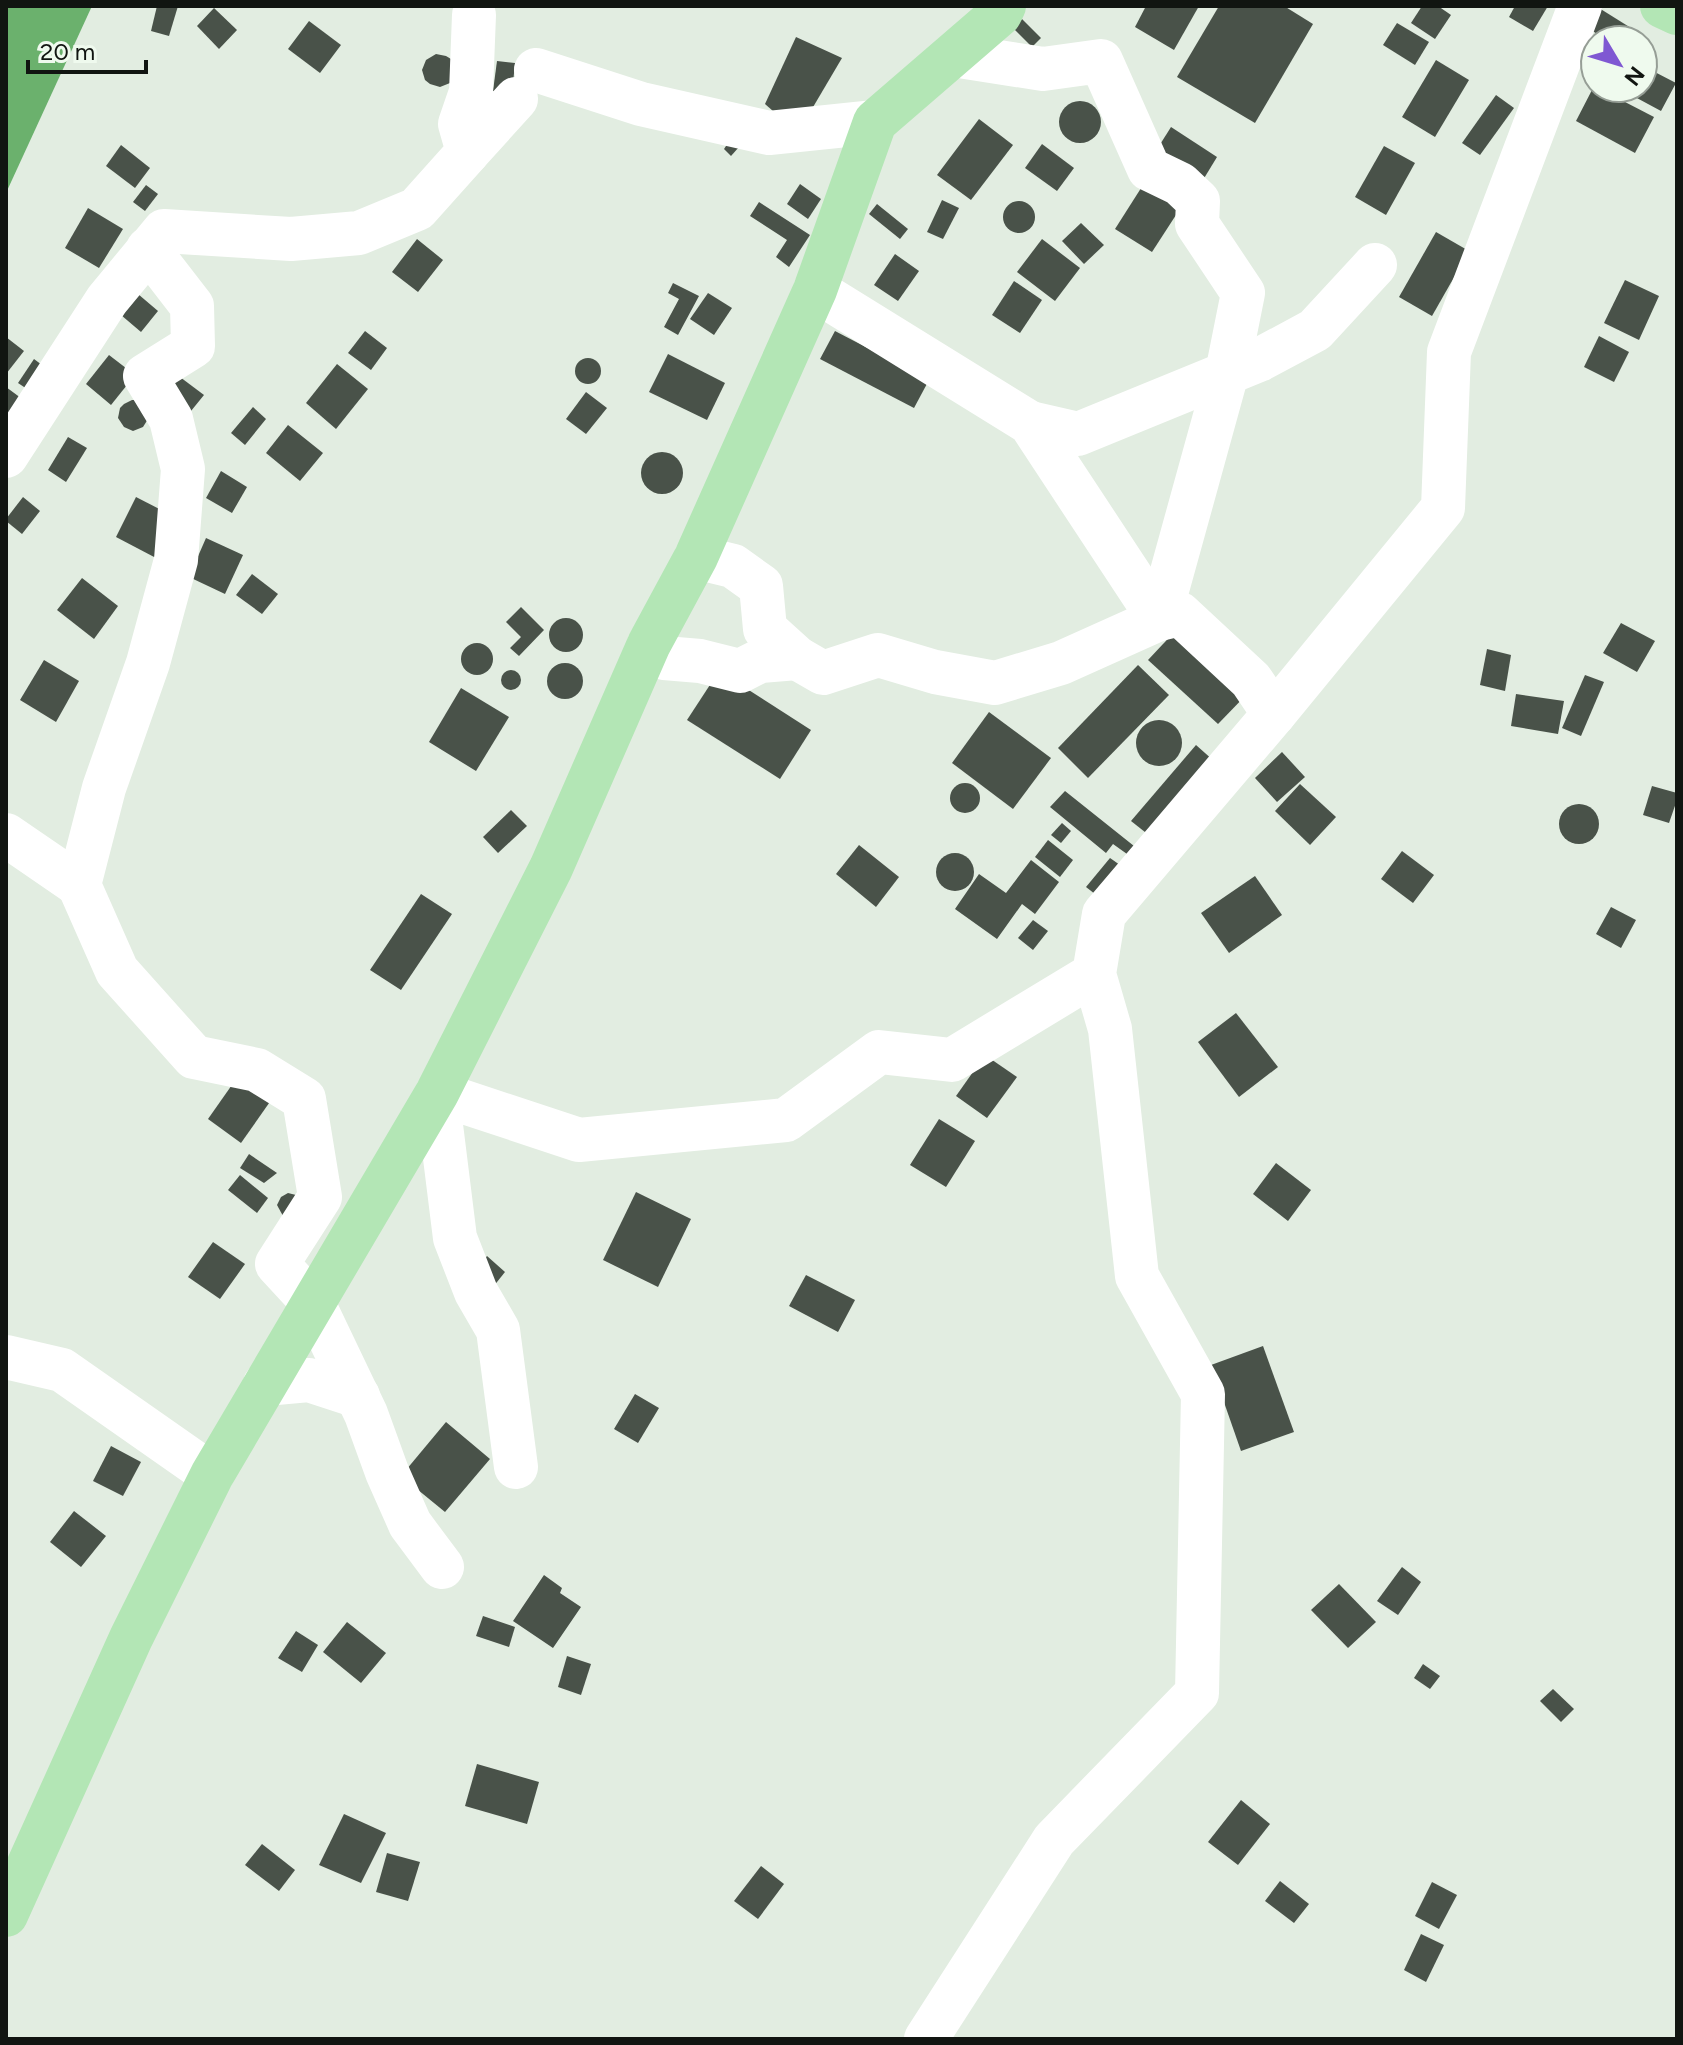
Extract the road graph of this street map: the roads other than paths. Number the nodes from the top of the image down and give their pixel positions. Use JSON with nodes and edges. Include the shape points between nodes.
{"nodes":[{"id":1,"x":1004,"y":6,"type":"edge"},
{"id":2,"x":1580,"y":6,"type":"edge"},
{"id":3,"x":1662,"y":6,"type":"edge"},
{"id":4,"x":1677,"y":13,"type":"edge"},
{"id":5,"x":474,"y":15,"type":"dead end"},
{"id":6,"x":953,"y":55,"type":"junction"},
{"id":7,"x":875,"y":122,"type":"junction"},
{"id":8,"x":468,"y":152,"type":"junction"},
{"id":9,"x":148,"y":249,"type":"junction"},
{"id":10,"x":1375,"y":265,"type":"dead end"},
{"id":11,"x":815,"y":290,"type":"junction"},
{"id":12,"x":1227,"y":373,"type":"junction"},
{"id":13,"x":1030,"y":423,"type":"junction"},
{"id":14,"x":6,"y":456,"type":"edge"},
{"id":15,"x":696,"y":557,"type":"junction"},
{"id":16,"x":1159,"y":619,"type":"junction"},
{"id":17,"x":649,"y":644,"type":"junction"},
{"id":18,"x":797,"y":658,"type":"junction"},
{"id":19,"x":1274,"y":714,"type":"junction"},
{"id":20,"x":6,"y":835,"type":"edge"},
{"id":21,"x":79,"y":885,"type":"junction"},
{"id":22,"x":1094,"y":974,"type":"junction"},
{"id":23,"x":437,"y":1093,"type":"junction"},
{"id":24,"x":313,"y":1303,"type":"junction"},
{"id":25,"x":6,"y":1357,"type":"edge"},
{"id":26,"x":265,"y":1384,"type":"junction"},
{"id":27,"x":358,"y":1396,"type":"junction"},
{"id":28,"x":516,"y":1467,"type":"dead end"},
{"id":29,"x":212,"y":1475,"type":"junction"},
{"id":30,"x":442,"y":1567,"type":"dead end"},
{"id":31,"x":6,"y":1915,"type":"edge"},
{"id":32,"x":926,"y":2039,"type":"edge"}],
"edges":[{"from":1,"to":6,"type":"main road"},
{"from":2,"to":19,"type":"street","via":[[1449,352],[1443,508]]},
{"from":3,"to":4,"type":"main road"},
{"from":5,"to":8,"type":"street","via":[[471,92],[460,124]]},
{"from":6,"to":7,"type":"main road"},
{"from":6,"to":12,"type":"street","via":[[1043,69],[1101,61],[1149,169],[1180,184],[1198,201],[1197,224],[1243,293]]},
{"from":7,"to":8,"type":"street","via":[[769,133],[526,84]]},
{"from":7,"to":11,"type":"main road"},
{"from":8,"to":9,"type":"street","via":[[417,209],[359,233],[291,239],[164,231]]},
{"from":9,"to":14,"type":"street","via":[[107,300]]},
{"from":9,"to":21,"type":"street","via":[[192,306],[193,346],[145,376],[171,419],[183,469],[176,560]]},
{"from":10,"to":12,"type":"street","via":[[1315,330]]},
{"from":11,"to":13,"type":"street"},
{"from":11,"to":15,"type":"main road"},
{"from":12,"to":13,"type":"street","via":[[1078,434]]},
{"from":12,"to":16,"type":"street"},
{"from":13,"to":16,"type":"street"},
{"from":15,"to":17,"type":"main road"},
{"from":15,"to":18,"type":"street","via":[[733,566],[761,586],[765,629]]},
{"from":16,"to":18,"type":"street","via":[[1061,663],[995,683],[878,655],[823,673]]},
{"from":16,"to":19,"type":"street","via":[[1180,614],[1251,680]]},
{"from":17,"to":18,"type":"street","via":[[664,658],[740,671],[760,661]]},
{"from":17,"to":23,"type":"main road","via":[[551,868]]},
{"from":19,"to":22,"type":"street","via":[[1104,914]]},
{"from":20,"to":21,"type":"street"},
{"from":21,"to":24,"type":"street","via":[[117,971],[194,1057],[257,1070],[304,1099],[320,1197],[277,1264]]},
{"from":22,"to":23,"type":"street","via":[[952,1060],[879,1052],[786,1120],[579,1140]]},
{"from":22,"to":32,"type":"street","via":[[1110,1029],[1137,1276],[1203,1394],[1197,1693],[1054,1840]]},
{"from":23,"to":24,"type":"main road"},
{"from":23,"to":28,"type":"street","via":[[455,1238],[498,1330]]},
{"from":24,"to":26,"type":"main road"},
{"from":24,"to":27,"type":"street"},
{"from":25,"to":29,"type":"street","via":[[62,1370]]},
{"from":26,"to":27,"type":"street","via":[[309,1380]]},
{"from":26,"to":29,"type":"main road"},
{"from":27,"to":30,"type":"street","via":[[410,1524]]},
{"from":29,"to":31,"type":"main road","via":[[131,1638]]}]}
